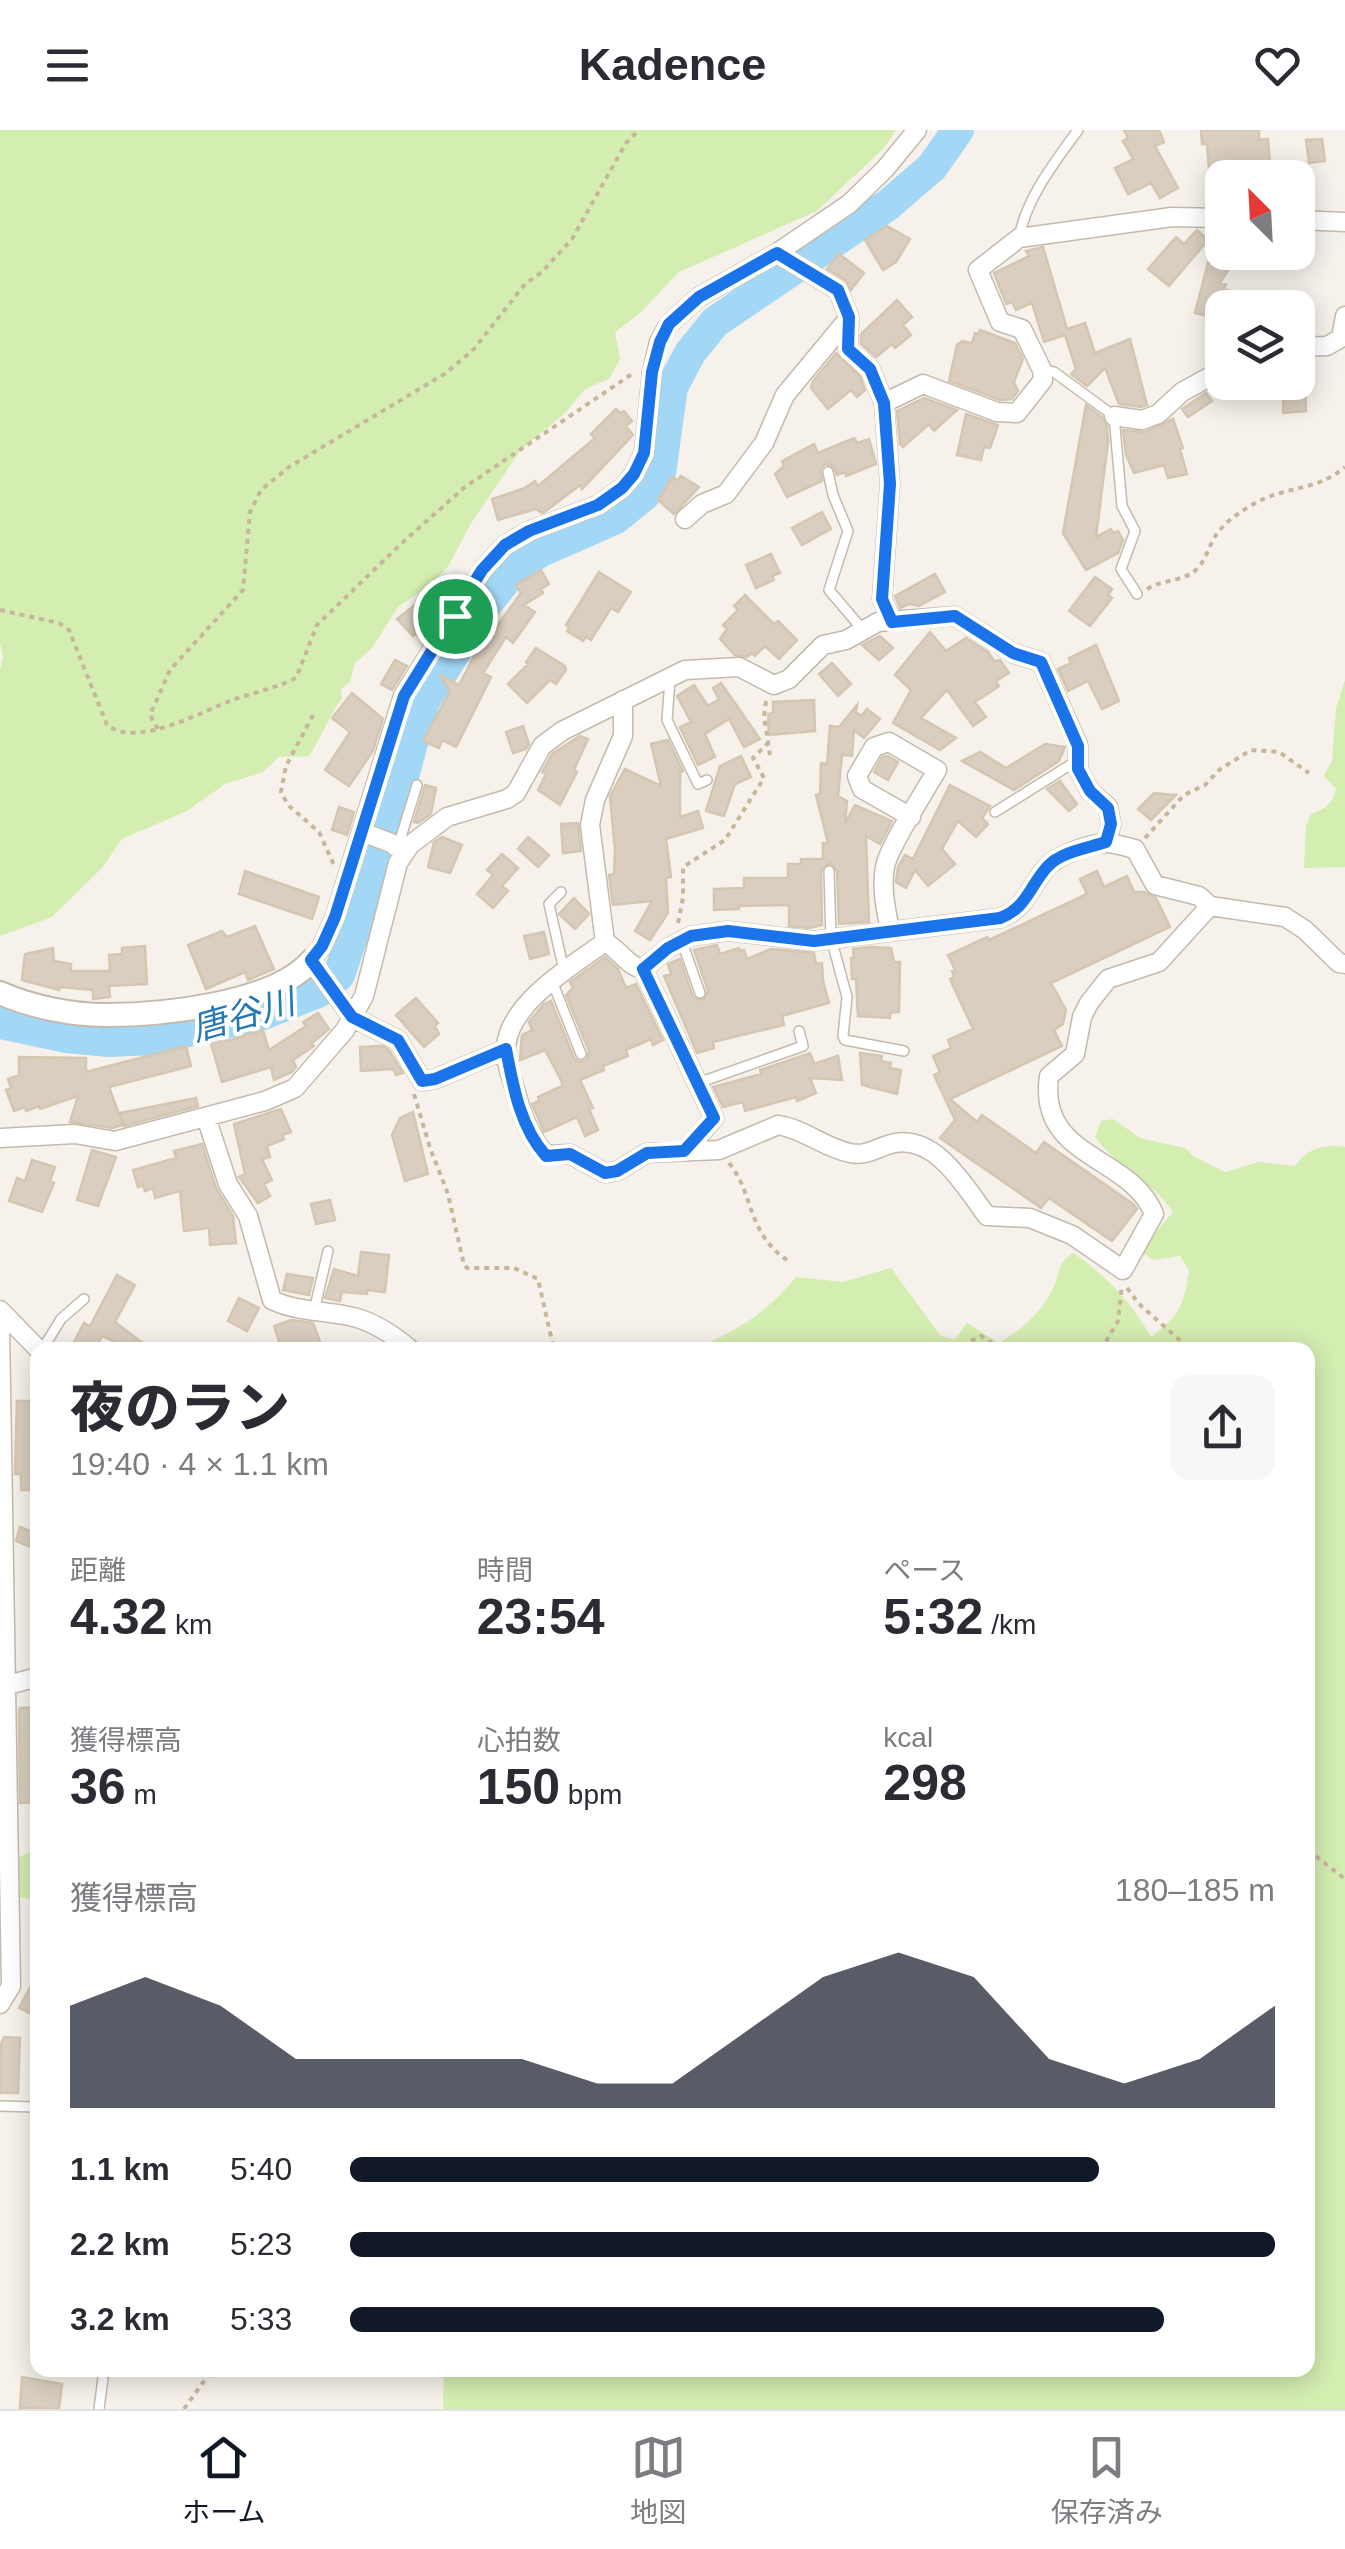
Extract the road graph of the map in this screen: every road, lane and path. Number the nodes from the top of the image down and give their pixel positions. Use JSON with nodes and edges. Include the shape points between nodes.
{"nodes":[{"id":1,"x":639,"y":130,"type":"edge"},
{"id":2,"x":917,"y":130,"type":"edge"},
{"id":3,"x":1078,"y":130,"type":"edge"},
{"id":4,"x":1205,"y":218,"type":"edge"},
{"id":5,"x":1315,"y":221,"type":"edge"},
{"id":6,"x":1345,"y":222,"type":"edge"},
{"id":7,"x":1019,"y":238,"type":"junction"},
{"id":8,"x":777,"y":253,"type":"junction"},
{"id":9,"x":1345,"y":316,"type":"edge"},
{"id":10,"x":849,"y":317,"type":"junction"},
{"id":11,"x":1315,"y":346,"type":"edge"},
{"id":12,"x":656,"y":359,"type":"junction"},
{"id":13,"x":1042,"y":370,"type":"junction"},
{"id":14,"x":1205,"y":379,"type":"edge"},
{"id":15,"x":884,"y":403,"type":"junction"},
{"id":16,"x":1114,"y":416,"type":"junction"},
{"id":17,"x":1345,"y":467,"type":"edge"},
{"id":18,"x":828,"y":472,"type":"dead end"},
{"id":19,"x":685,"y":519,"type":"dead end"},
{"id":20,"x":1137,"y":594,"type":"joint"},
{"id":21,"x":0,"y":610,"type":"edge"},
{"id":22,"x":892,"y":622,"type":"junction"},
{"id":23,"x":864,"y":630,"type":"junction"},
{"id":24,"x":670,"y":677,"type":"junction"},
{"id":25,"x":774,"y":685,"type":"junction"},
{"id":26,"x":623,"y":700,"type":"junction"},
{"id":27,"x":313,"y":714,"type":"dead end"},
{"id":28,"x":158,"y":728,"type":"junction"},
{"id":29,"x":769,"y":742,"type":"junction"},
{"id":30,"x":770,"y":755,"type":"dead end"},
{"id":31,"x":1078,"y":760,"type":"junction"},
{"id":32,"x":1309,"y":774,"type":"dead end"},
{"id":33,"x":707,"y":780,"type":"dead end"},
{"id":34,"x":417,"y":785,"type":"dead end"},
{"id":35,"x":996,"y":812,"type":"dead end"},
{"id":36,"x":911,"y":818,"type":"junction"},
{"id":37,"x":386,"y":842,"type":"junction"},
{"id":38,"x":1106,"y":842,"type":"junction"},
{"id":39,"x":1135,"y":849,"type":"junction"},
{"id":40,"x":828,"y":872,"type":"dead end"},
{"id":41,"x":347,"y":879,"type":"junction"},
{"id":42,"x":560,"y":892,"type":"dead end"},
{"id":43,"x":1210,"y":906,"type":"junction"},
{"id":44,"x":890,"y":930,"type":"junction"},
{"id":45,"x":831,"y":938,"type":"junction"},
{"id":46,"x":678,"y":941,"type":"junction"},
{"id":47,"x":605,"y":942,"type":"junction"},
{"id":48,"x":1345,"y":964,"type":"edge"},
{"id":49,"x":315,"y":967,"type":"junction"},
{"id":50,"x":643,"y":969,"type":"junction"},
{"id":51,"x":558,"y":975,"type":"junction"},
{"id":52,"x":0,"y":993,"type":"edge"},
{"id":53,"x":700,"y":993,"type":"dead end"},
{"id":54,"x":352,"y":1017,"type":"junction"},
{"id":55,"x":800,"y":1031,"type":"dead end"},
{"id":56,"x":506,"y":1049,"type":"junction"},
{"id":57,"x":904,"y":1051,"type":"dead end"},
{"id":58,"x":581,"y":1054,"type":"dead end"},
{"id":59,"x":420,"y":1080,"type":"junction"},
{"id":60,"x":698,"y":1083,"type":"junction"},
{"id":61,"x":206,"y":1117,"type":"junction"},
{"id":62,"x":0,"y":1138,"type":"edge"},
{"id":63,"x":719,"y":1150,"type":"junction"},
{"id":64,"x":684,"y":1151,"type":"junction"},
{"id":65,"x":328,"y":1250,"type":"dead end"},
{"id":66,"x":790,"y":1262,"type":"dead end"},
{"id":67,"x":84,"y":1299,"type":"dead end"},
{"id":68,"x":0,"y":1310,"type":"edge"},
{"id":69,"x":314,"y":1311,"type":"junction"},
{"id":70,"x":0,"y":1328,"type":"edge"},
{"id":71,"x":32,"y":1342,"type":"edge"},
{"id":72,"x":45,"y":1342,"type":"edge"},
{"id":73,"x":402,"y":1342,"type":"edge"},
{"id":74,"x":552,"y":1342,"type":"edge"},
{"id":75,"x":1106,"y":1342,"type":"edge"},
{"id":76,"x":1182,"y":1342,"type":"edge"},
{"id":77,"x":1,"y":1441,"type":"edge"},
{"id":78,"x":30,"y":1679,"type":"edge"},
{"id":79,"x":3,"y":1686,"type":"edge"},
{"id":80,"x":1315,"y":1855,"type":"edge"},
{"id":81,"x":1345,"y":1879,"type":"edge"},
{"id":82,"x":0,"y":2004,"type":"edge"},
{"id":83,"x":0,"y":2106,"type":"edge"},
{"id":84,"x":30,"y":2107,"type":"edge"},
{"id":85,"x":103,"y":2377,"type":"edge"},
{"id":86,"x":207,"y":2377,"type":"edge"},
{"id":87,"x":99,"y":2409,"type":"edge"},
{"id":88,"x":184,"y":2409,"type":"edge"}],
"edges":[{"from":1,"to":28,"type":"path","via":[[572,239],[525,284],[474,349],[261,490],[250,512],[243,590],[170,670],[150,715]]},
{"from":2,"to":8,"type":"street","via":[[849,204]]},
{"from":3,"to":7,"type":"lane","via":[[1041,186]]},
{"from":4,"to":7,"type":"street"},
{"from":5,"to":6,"type":"street"},
{"from":7,"to":13,"type":"street","via":[[978,270],[1000,322],[1022,328]]},
{"from":8,"to":10,"type":"street","via":[[838,290]]},
{"from":8,"to":12,"type":"street","via":[[681,312]]},
{"from":9,"to":11,"type":"street","via":[[1341,338]]},
{"from":10,"to":15,"type":"street","via":[[848,349],[870,369]]},
{"from":10,"to":19,"type":"street","via":[[785,395],[764,442],[726,494]]},
{"from":12,"to":28,"type":"path","via":[[465,487],[402,542],[317,625],[296,678]]},
{"from":12,"to":37,"type":"street","via":[[644,453],[634,474],[598,505],[505,545],[482,570],[404,696]]},
{"from":13,"to":15,"type":"street","via":[[1043,380],[1017,413],[923,384]]},
{"from":13,"to":16,"type":"lane"},
{"from":14,"to":16,"type":"street","via":[[1158,414],[1142,420]]},
{"from":15,"to":22,"type":"street","via":[[890,484],[882,599]]},
{"from":16,"to":20,"type":"lane","via":[[1122,506],[1135,531],[1120,569]]},
{"from":17,"to":20,"type":"path","via":[[1328,481],[1278,491],[1234,515],[1198,568]]},
{"from":18,"to":23,"type":"lane","via":[[848,531],[829,590]]},
{"from":21,"to":28,"type":"path","via":[[69,630],[115,731]]},
{"from":22,"to":23,"type":"street"},
{"from":22,"to":31,"type":"street","via":[[955,616],[1013,653],[1041,662]]},
{"from":23,"to":25,"type":"street","via":[[823,645],[790,679]]},
{"from":24,"to":25,"type":"street","via":[[739,668]]},
{"from":24,"to":26,"type":"street"},
{"from":24,"to":33,"type":"lane","via":[[666,720],[698,784]]},
{"from":25,"to":29,"type":"path","via":[[765,702]]},
{"from":26,"to":37,"type":"street","via":[[542,746],[508,799]]},
{"from":26,"to":47,"type":"street","via":[[623,736],[590,824]]},
{"from":27,"to":41,"type":"path","via":[[286,766],[281,792],[315,826]]},
{"from":29,"to":30,"type":"path"},
{"from":29,"to":46,"type":"path","via":[[754,754],[764,778],[740,820],[725,840],[683,867]]},
{"from":31,"to":35,"type":"lane"},
{"from":31,"to":38,"type":"street","via":[[1090,791],[1108,808]]},
{"from":32,"to":39,"type":"path","via":[[1279,752],[1251,750],[1178,799]]},
{"from":34,"to":37,"type":"lane"},
{"from":36,"to":36,"type":"street","via":[[937,770],[888,742],[874,747],[857,776],[862,789]]},
{"from":36,"to":44,"type":"street","via":[[885,865]]},
{"from":37,"to":41,"type":"street"},
{"from":37,"to":54,"type":"street","via":[[364,996]]},
{"from":38,"to":39,"type":"street"},
{"from":38,"to":44,"type":"street","via":[[1048,866],[1013,913]]},
{"from":39,"to":43,"type":"street","via":[[1154,885],[1198,896]]},
{"from":40,"to":45,"type":"lane"},
{"from":41,"to":49,"type":"street"},
{"from":42,"to":51,"type":"lane","via":[[550,904]]},
{"from":43,"to":48,"type":"street","via":[[1285,917]]},
{"from":43,"to":63,"type":"street","via":[[1159,962],[1108,979],[1082,1017],[1075,1054],[1048,1076],[1050,1110],[1062,1134],[1141,1192],[1154,1214],[1123,1270],[1058,1229],[1030,1218],[988,1216],[945,1162],[921,1145],[900,1142],[854,1154],[778,1125]]},
{"from":44,"to":45,"type":"street"},
{"from":45,"to":46,"type":"street","via":[[728,931]]},
{"from":45,"to":57,"type":"lane","via":[[848,997],[844,1040]]},
{"from":46,"to":50,"type":"street"},
{"from":46,"to":53,"type":"lane"},
{"from":47,"to":50,"type":"street"},
{"from":47,"to":51,"type":"street"},
{"from":49,"to":52,"type":"street","via":[[258,993],[146,1012],[63,1011]]},
{"from":49,"to":54,"type":"street"},
{"from":50,"to":60,"type":"street"},
{"from":51,"to":56,"type":"street","via":[[510,1032]]},
{"from":51,"to":58,"type":"lane"},
{"from":54,"to":59,"type":"street","via":[[398,1040]]},
{"from":54,"to":61,"type":"street","via":[[295,1088]]},
{"from":55,"to":60,"type":"lane","via":[[803,1046]]},
{"from":56,"to":59,"type":"street"},
{"from":56,"to":64,"type":"street","via":[[520,1109],[546,1156],[570,1154],[605,1173],[647,1153]]},
{"from":59,"to":74,"type":"path","via":[[415,1105],[448,1194],[464,1264],[514,1268],[538,1279]]},
{"from":60,"to":64,"type":"street","via":[[714,1118]]},
{"from":61,"to":62,"type":"street","via":[[115,1141],[76,1134]]},
{"from":61,"to":69,"type":"street","via":[[228,1184],[248,1216],[272,1300]]},
{"from":63,"to":64,"type":"street"},
{"from":63,"to":66,"type":"path","via":[[739,1176],[764,1239]]},
{"from":65,"to":69,"type":"lane"},
{"from":67,"to":72,"type":"lane"},
{"from":68,"to":71,"type":"street"},
{"from":69,"to":73,"type":"street","via":[[358,1318]]},
{"from":70,"to":77,"type":"street"},
{"from":75,"to":76,"type":"path","via":[[1118,1321],[1123,1284]]},
{"from":77,"to":79,"type":"street"},
{"from":78,"to":79,"type":"street"},
{"from":79,"to":82,"type":"street","via":[[11,1986]]},
{"from":80,"to":81,"type":"path"},
{"from":83,"to":84,"type":"lane"},
{"from":85,"to":87,"type":"lane"},
{"from":86,"to":88,"type":"path"}]}
